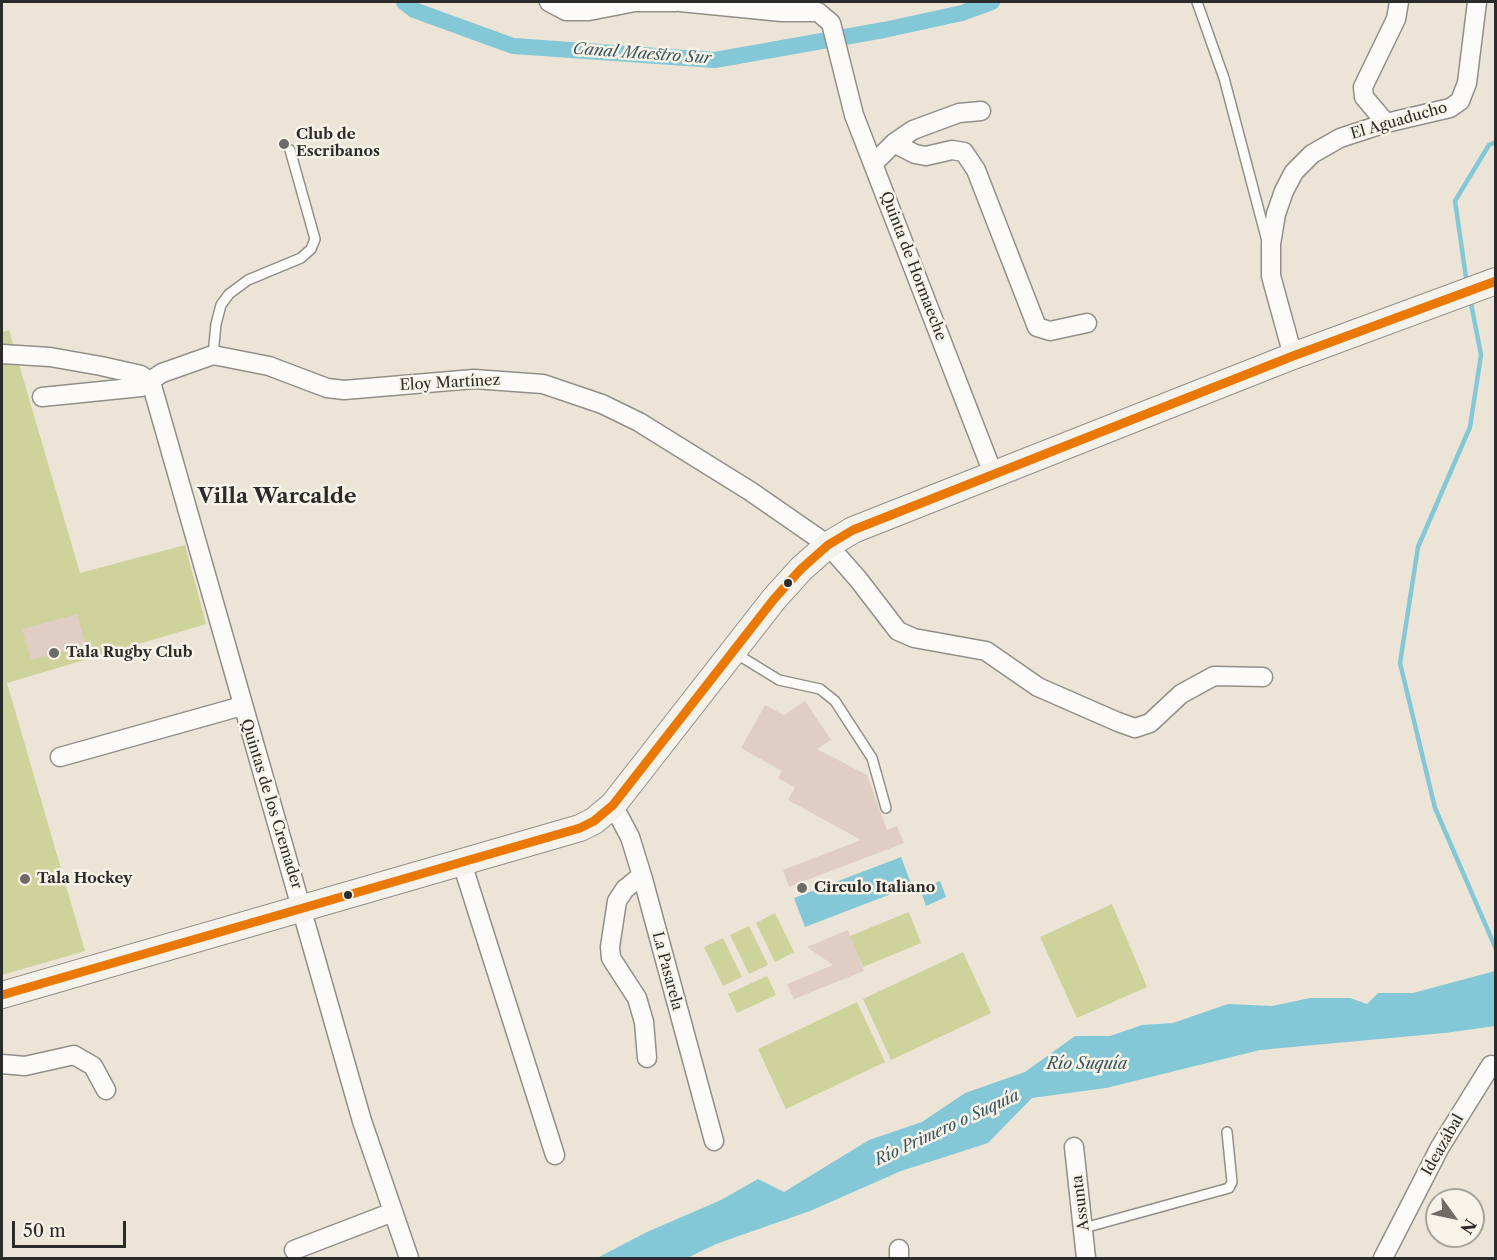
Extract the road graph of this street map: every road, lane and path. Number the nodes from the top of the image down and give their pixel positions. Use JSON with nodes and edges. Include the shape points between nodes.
{"nodes":[{"id":1,"x":549,"y":2,"type":"edge"},
{"id":2,"x":678,"y":2,"type":"edge"},
{"id":3,"x":1197,"y":2,"type":"edge"},
{"id":4,"x":1399,"y":2,"type":"edge"},
{"id":5,"x":1477,"y":2,"type":"edge"},
{"id":6,"x":981,"y":111,"type":"dead end"},
{"id":7,"x":1386,"y":123,"type":"junction"},
{"id":8,"x":894,"y":143,"type":"junction"},
{"id":9,"x":290,"y":150,"type":"dead end"},
{"id":10,"x":874,"y":163,"type":"junction"},
{"id":11,"x":1271,"y":255,"type":"junction"},
{"id":12,"x":1490,"y":283,"type":"edge"},
{"id":13,"x":1087,"y":323,"type":"dead end"},
{"id":14,"x":2,"y":354,"type":"edge"},
{"id":15,"x":213,"y":355,"type":"junction"},
{"id":16,"x":1293,"y":356,"type":"junction"},
{"id":17,"x":151,"y":382,"type":"junction"},
{"id":18,"x":42,"y":397,"type":"dead end"},
{"id":19,"x":994,"y":476,"type":"junction"},
{"id":20,"x":828,"y":545,"type":"junction"},
{"id":21,"x":733,"y":652,"type":"junction"},
{"id":22,"x":1263,"y":677,"type":"dead end"},
{"id":23,"x":242,"y":706,"type":"junction"},
{"id":24,"x":60,"y":757,"type":"dead end"},
{"id":25,"x":612,"y":805,"type":"junction"},
{"id":26,"x":886,"y":808,"type":"dead end"},
{"id":27,"x":462,"y":863,"type":"junction"},
{"id":28,"x":642,"y":876,"type":"junction"},
{"id":29,"x":303,"y":908,"type":"junction"},
{"id":30,"x":2,"y":995,"type":"edge"},
{"id":31,"x":647,"y":1058,"type":"dead end"},
{"id":32,"x":2,"y":1064,"type":"edge"},
{"id":33,"x":1491,"y":1065,"type":"dead end"},
{"id":34,"x":106,"y":1090,"type":"dead end"},
{"id":35,"x":1227,"y":1132,"type":"dead end"},
{"id":36,"x":714,"y":1141,"type":"dead end"},
{"id":37,"x":1074,"y":1147,"type":"dead end"},
{"id":38,"x":555,"y":1155,"type":"dead end"},
{"id":39,"x":393,"y":1212,"type":"junction"},
{"id":40,"x":1084,"y":1228,"type":"junction"},
{"id":41,"x":294,"y":1250,"type":"dead end"},
{"id":42,"x":409,"y":1258,"type":"edge"},
{"id":43,"x":1086,"y":1258,"type":"edge"},
{"id":44,"x":1383,"y":1258,"type":"edge"}],
"edges":[{"from":1,"to":2,"type":"street","via":[[566,11],[635,2]]},
{"from":2,"to":10,"type":"street","name":"Quinta de Hormaeche","via":[[818,12],[829,20],[854,115]]},
{"from":3,"to":11,"type":"lane","via":[[1224,78]]},
{"from":4,"to":7,"type":"street","via":[[1396,19],[1363,87],[1364,97]]},
{"from":5,"to":7,"type":"street","name":"El Aguaducho","via":[[1467,83],[1460,101],[1450,108]]},
{"from":6,"to":8,"type":"street","via":[[959,113],[913,130]]},
{"from":7,"to":11,"type":"street","name":"El Aguaducho","via":[[1340,138],[1312,154],[1294,172],[1276,214]]},
{"from":8,"to":10,"type":"street"},
{"from":8,"to":13,"type":"street","via":[[926,156],[952,150],[964,152],[976,170],[1037,327],[1050,331]]},
{"from":9,"to":15,"type":"lane","via":[[315,239],[301,258],[248,280],[229,294],[216,324]]},
{"from":10,"to":19,"type":"street","name":"Quinta de Hormaeche"},
{"from":11,"to":16,"type":"street","name":"El Aguaducho","via":[[1271,276]]},
{"from":12,"to":16,"type":"main road"},
{"from":14,"to":17,"type":"street","via":[[101,366],[141,375]]},
{"from":15,"to":17,"type":"street","via":[[162,373]]},
{"from":15,"to":20,"type":"street","name":"Eloy Martínez","via":[[270,366],[327,388],[344,390],[474,379],[543,384],[569,392],[639,422]]},
{"from":16,"to":19,"type":"main road"},
{"from":17,"to":18,"type":"street","via":[[128,390]]},
{"from":17,"to":23,"type":"street","name":"Quintas de los Cremader"},
{"from":19,"to":20,"type":"main road","via":[[853,530]]},
{"from":20,"to":21,"type":"main road","via":[[788,584]]},
{"from":20,"to":22,"type":"street","name":"Eloy Martínez","via":[[898,631],[914,638],[986,651],[1038,687],[1134,728],[1150,723],[1181,694],[1214,676]]},
{"from":21,"to":25,"type":"main road"},
{"from":21,"to":26,"type":"lane","via":[[779,680],[820,689],[836,701],[872,758]]},
{"from":23,"to":24,"type":"street"},
{"from":23,"to":29,"type":"street","name":"Quintas de los Cremader"},
{"from":25,"to":27,"type":"main road","via":[[594,821],[567,833]]},
{"from":25,"to":28,"type":"street","name":"La Pasarela","via":[[630,837]]},
{"from":27,"to":29,"type":"main road"},
{"from":27,"to":38,"type":"street"},
{"from":28,"to":31,"type":"street","via":[[617,901],[610,947],[611,958],[637,998]]},
{"from":28,"to":36,"type":"street","name":"La Pasarela"},
{"from":29,"to":30,"type":"main road"},
{"from":29,"to":39,"type":"street","name":"Quintas de los Cremader","via":[[362,1120]]},
{"from":32,"to":34,"type":"street","via":[[25,1066],[74,1055],[93,1066]]},
{"from":33,"to":44,"type":"street","name":"Ideazábal","via":[[1440,1147]]},
{"from":35,"to":40,"type":"lane","via":[[1232,1182],[1228,1188]]},
{"from":37,"to":40,"type":"street","name":"Assunta"},
{"from":39,"to":41,"type":"street"},
{"from":39,"to":42,"type":"street","name":"Quintas de los Cremader"},
{"from":40,"to":43,"type":"street","name":"Assunta"}]}
